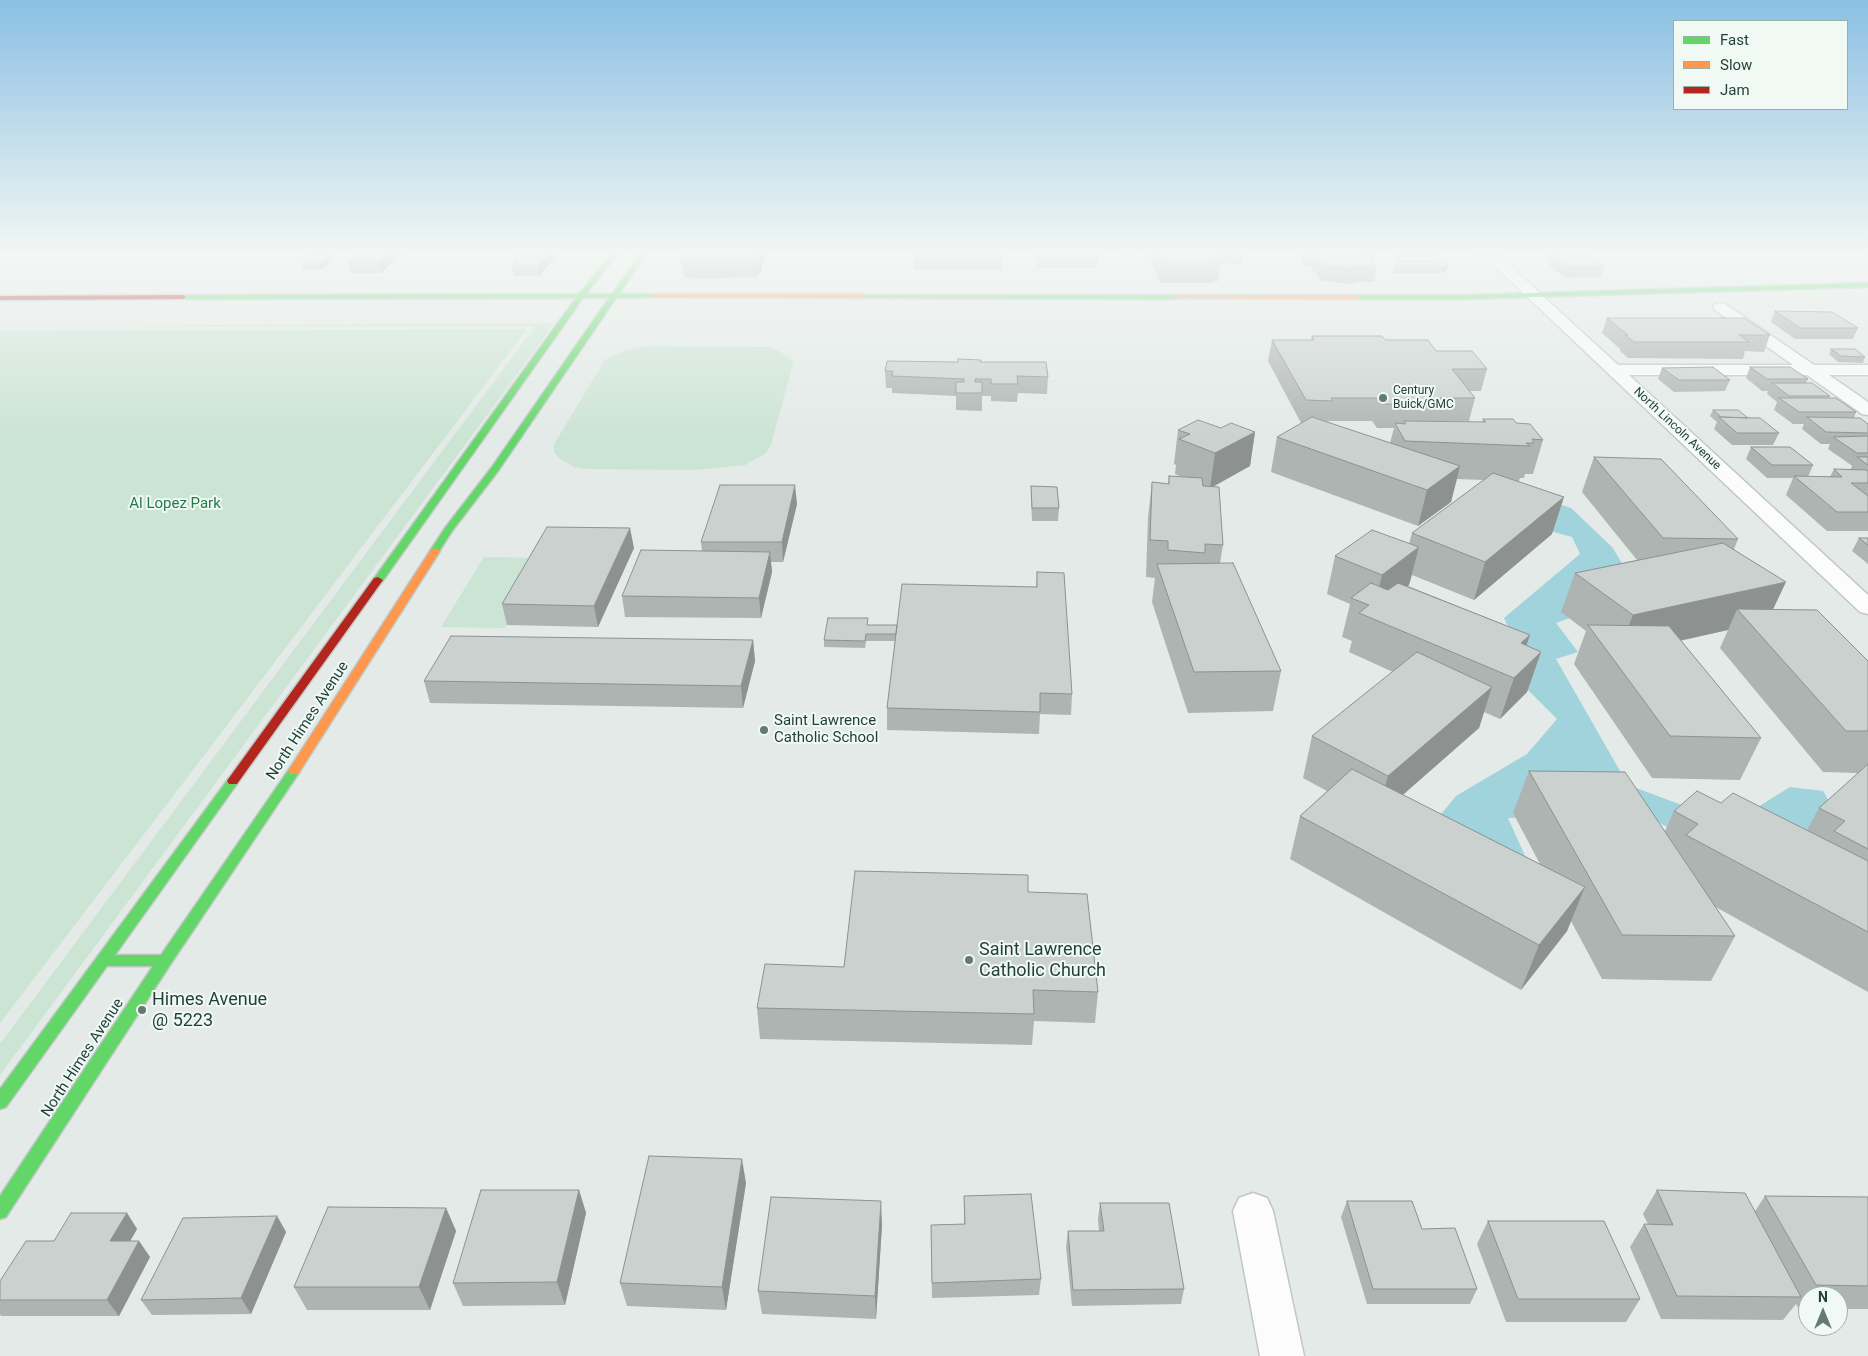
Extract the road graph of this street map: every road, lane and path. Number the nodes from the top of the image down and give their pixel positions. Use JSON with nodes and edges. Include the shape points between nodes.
{"nodes":[{"id":1,"x":567,"y":314,"type":"edge"},
{"id":2,"x":600,"y":314,"type":"edge"},
{"id":3,"x":1553,"y":314,"type":"edge"},
{"id":4,"x":1726,"y":314,"type":"edge"},
{"id":5,"x":1614,"y":370,"type":"junction"},
{"id":6,"x":1813,"y":370,"type":"junction"},
{"id":7,"x":1868,"y":370,"type":"edge"},
{"id":8,"x":1868,"y":410,"type":"edge"},
{"id":9,"x":459,"y":467,"type":"junction"},
{"id":10,"x":495,"y":469,"type":"junction"},
{"id":11,"x":413,"y":530,"type":"junction"},
{"id":12,"x":448,"y":530,"type":"junction"},
{"id":13,"x":1868,"y":607,"type":"edge"},
{"id":14,"x":266,"y":734,"type":"junction"},
{"id":15,"x":284,"y":734,"type":"dead end"},
{"id":16,"x":301,"y":734,"type":"dead end"},
{"id":17,"x":318,"y":734,"type":"junction"},
{"id":18,"x":104,"y":960,"type":"junction"},
{"id":19,"x":165,"y":961,"type":"junction"},
{"id":20,"x":0,"y":1102,"type":"edge"},
{"id":21,"x":0,"y":1211,"type":"edge"},
{"id":22,"x":1253,"y":1211,"type":"dead end"},
{"id":23,"x":1282,"y":1356,"type":"edge"}],
"edges":[{"from":1,"to":9,"type":"main road","name":"North Himes Avenue"},
{"from":2,"to":10,"type":"main road","name":"North Himes Avenue"},
{"from":3,"to":5,"type":"street","name":"North Lincoln Avenue"},
{"from":4,"to":6,"type":"street"},
{"from":5,"to":6,"type":"street"},
{"from":5,"to":13,"type":"street","name":"North Lincoln Avenue"},
{"from":6,"to":7,"type":"street"},
{"from":6,"to":8,"type":"street"},
{"from":9,"to":10,"type":"main road"},
{"from":9,"to":11,"type":"main road","name":"North Himes Avenue"},
{"from":10,"to":12,"type":"main road","name":"North Himes Avenue"},
{"from":11,"to":12,"type":"main road"},
{"from":11,"to":14,"type":"main road","name":"North Himes Avenue"},
{"from":12,"to":17,"type":"main road","name":"North Himes Avenue"},
{"from":14,"to":15,"type":"main road"},
{"from":14,"to":18,"type":"main road","name":"North Himes Avenue"},
{"from":16,"to":17,"type":"main road"},
{"from":17,"to":19,"type":"main road","name":"North Himes Avenue"},
{"from":18,"to":19,"type":"main road"},
{"from":18,"to":20,"type":"main road","name":"North Himes Avenue"},
{"from":19,"to":21,"type":"main road","name":"North Himes Avenue"},
{"from":22,"to":23,"type":"street"}]}
